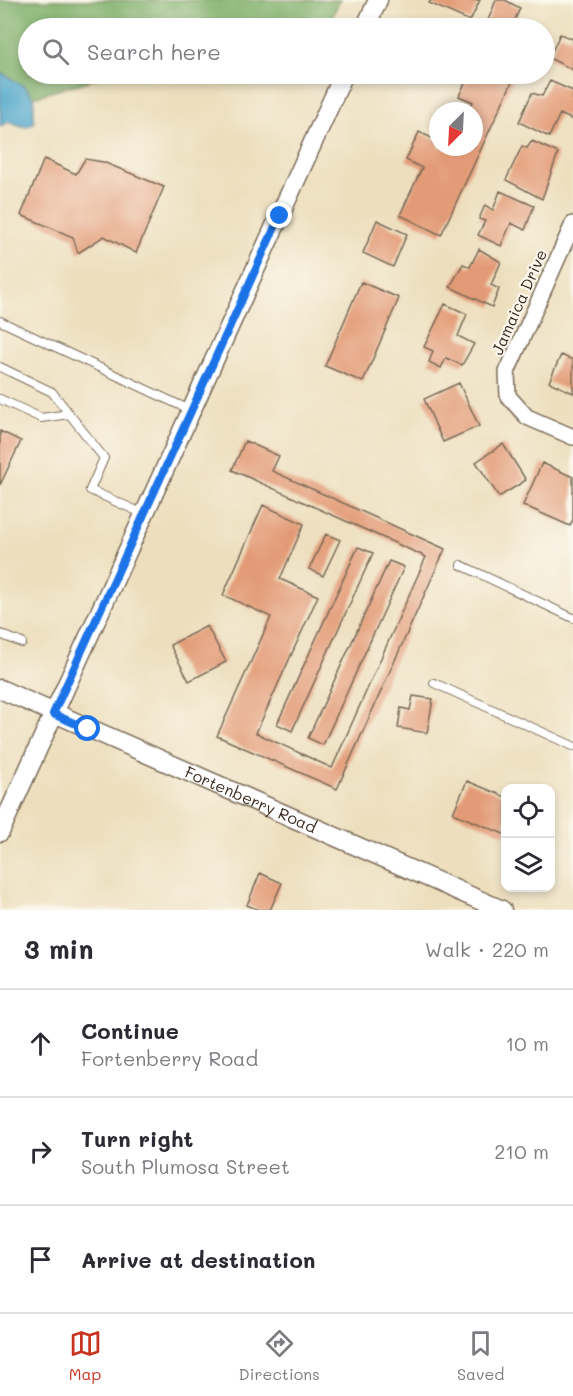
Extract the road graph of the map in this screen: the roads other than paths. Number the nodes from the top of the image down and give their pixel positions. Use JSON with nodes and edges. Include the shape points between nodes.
{"nodes":[{"id":1,"x":378,"y":0,"type":"edge"},
{"id":2,"x":370,"y":18,"type":"edge"},
{"id":3,"x":339,"y":84,"type":"edge"},
{"id":4,"x":573,"y":224,"type":"edge"},
{"id":5,"x":0,"y":321,"type":"edge"},
{"id":6,"x":0,"y":367,"type":"edge"},
{"id":7,"x":0,"y":399,"type":"edge"},
{"id":8,"x":190,"y":410,"type":"junction"},
{"id":9,"x":69,"y":414,"type":"junction"},
{"id":10,"x":573,"y":437,"type":"edge"},
{"id":11,"x":144,"y":514,"type":"junction"},
{"id":12,"x":460,"y":565,"type":"dead end"},
{"id":13,"x":573,"y":618,"type":"edge"},
{"id":14,"x":0,"y":633,"type":"edge"},
{"id":15,"x":22,"y":644,"type":"dead end"},
{"id":16,"x":434,"y":683,"type":"dead end"},
{"id":17,"x":0,"y":689,"type":"edge"},
{"id":18,"x":53,"y":714,"type":"junction"},
{"id":19,"x":573,"y":746,"type":"edge"},
{"id":20,"x":0,"y":832,"type":"edge"},
{"id":21,"x":502,"y":910,"type":"edge"}],
"edges":[{"from":1,"to":2,"type":"street"},
{"from":3,"to":8,"type":"street"},
{"from":4,"to":10,"type":"street","name":"Jamaica Drive","via":[[507,372],[508,396],[527,417]]},
{"from":5,"to":8,"type":"lane"},
{"from":6,"to":9,"type":"lane","via":[[52,392]]},
{"from":7,"to":9,"type":"lane","via":[[41,418]]},
{"from":8,"to":11,"type":"street"},
{"from":9,"to":11,"type":"lane","via":[[104,458],[90,490]]},
{"from":11,"to":18,"type":"street"},
{"from":12,"to":13,"type":"lane"},
{"from":14,"to":15,"type":"lane"},
{"from":16,"to":19,"type":"lane"},
{"from":17,"to":18,"type":"street","name":"Fortenberry Road"},
{"from":18,"to":20,"type":"street"},
{"from":18,"to":21,"type":"street","name":"Fortenberry Road"}]}
